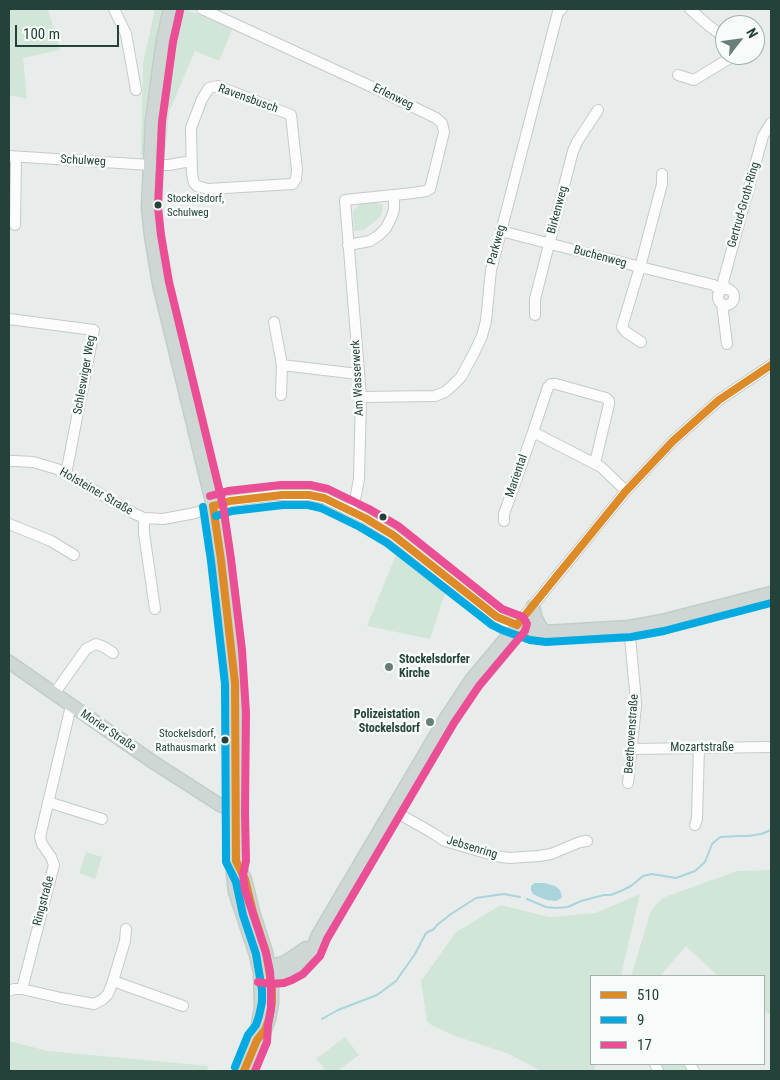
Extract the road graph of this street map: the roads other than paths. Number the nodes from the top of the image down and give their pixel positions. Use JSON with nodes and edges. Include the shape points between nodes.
{"nodes":[{"id":1,"x":114,"y":9,"type":"edge"},
{"id":2,"x":170,"y":9,"type":"edge"},
{"id":3,"x":202,"y":9,"type":"edge"},
{"id":4,"x":690,"y":9,"type":"edge"},
{"id":5,"x":557,"y":10,"type":"edge"},
{"id":6,"x":715,"y":30,"type":"edge"},
{"id":7,"x":719,"y":65,"type":"edge"},
{"id":8,"x":678,"y":75,"type":"dead end"},
{"id":9,"x":136,"y":90,"type":"dead end"},
{"id":10,"x":598,"y":110,"type":"dead end"},
{"id":11,"x":771,"y":123,"type":"edge"},
{"id":12,"x":13,"y":157,"type":"edge"},
{"id":13,"x":192,"y":161,"type":"junction"},
{"id":14,"x":150,"y":165,"type":"junction"},
{"id":15,"x":662,"y":174,"type":"dead end"},
{"id":16,"x":394,"y":195,"type":"junction"},
{"id":17,"x":345,"y":200,"type":"joint"},
{"id":18,"x":15,"y":224,"type":"dead end"},
{"id":19,"x":501,"y":231,"type":"junction"},
{"id":20,"x":549,"y":243,"type":"junction"},
{"id":21,"x":348,"y":245,"type":"junction"},
{"id":22,"x":640,"y":267,"type":"junction"},
{"id":23,"x":723,"y":290,"type":"junction"},
{"id":24,"x":722,"y":304,"type":"junction"},
{"id":25,"x":536,"y":315,"type":"dead end"},
{"id":26,"x":9,"y":318,"type":"edge"},
{"id":27,"x":274,"y":322,"type":"dead end"},
{"id":28,"x":641,"y":342,"type":"dead end"},
{"id":29,"x":727,"y":344,"type":"dead end"},
{"id":30,"x":282,"y":365,"type":"junction"},
{"id":31,"x":771,"y":365,"type":"edge"},
{"id":32,"x":358,"y":374,"type":"junction"},
{"id":33,"x":281,"y":395,"type":"dead end"},
{"id":34,"x":361,"y":397,"type":"junction"},
{"id":35,"x":533,"y":432,"type":"junction"},
{"id":36,"x":9,"y":461,"type":"edge"},
{"id":37,"x":595,"y":463,"type":"junction"},
{"id":38,"x":66,"y":474,"type":"junction"},
{"id":39,"x":626,"y":490,"type":"junction"},
{"id":40,"x":213,"y":506,"type":"junction"},
{"id":41,"x":351,"y":511,"type":"junction"},
{"id":42,"x":144,"y":518,"type":"junction"},
{"id":43,"x":504,"y":521,"type":"dead end"},
{"id":44,"x":9,"y":524,"type":"edge"},
{"id":45,"x":74,"y":555,"type":"dead end"},
{"id":46,"x":771,"y":593,"type":"edge"},
{"id":47,"x":533,"y":606,"type":"junction"},
{"id":48,"x":155,"y":608,"type":"dead end"},
{"id":49,"x":517,"y":625,"type":"junction"},
{"id":50,"x":629,"y":627,"type":"junction"},
{"id":51,"x":546,"y":632,"type":"junction"},
{"id":52,"x":113,"y":653,"type":"dead end"},
{"id":53,"x":9,"y":662,"type":"edge"},
{"id":54,"x":54,"y":694,"type":"junction"},
{"id":55,"x":71,"y":706,"type":"junction"},
{"id":56,"x":771,"y":747,"type":"edge"},
{"id":57,"x":632,"y":748,"type":"junction"},
{"id":58,"x":698,"y":748,"type":"junction"},
{"id":59,"x":628,"y":783,"type":"dead end"},
{"id":60,"x":48,"y":802,"type":"junction"},
{"id":61,"x":392,"y":810,"type":"junction"},
{"id":62,"x":235,"y":812,"type":"junction"},
{"id":63,"x":102,"y":819,"type":"dead end"},
{"id":64,"x":695,"y":825,"type":"dead end"},
{"id":65,"x":587,"y":841,"type":"dead end"},
{"id":66,"x":126,"y":929,"type":"dead end"},
{"id":67,"x":266,"y":970,"type":"junction"},
{"id":68,"x":113,"y":981,"type":"junction"},
{"id":69,"x":22,"y":989,"type":"junction"},
{"id":70,"x":9,"y":991,"type":"edge"},
{"id":71,"x":183,"y":1006,"type":"dead end"},
{"id":72,"x":245,"y":1070,"type":"edge"}],
"edges":[{"from":1,"to":9,"type":"street","via":[[126,34]]},
{"from":2,"to":14,"type":"main road","via":[[152,122]]},
{"from":3,"to":16,"type":"street","name":"Erlenweg","via":[[370,86],[442,123],[444,132],[430,189]]},
{"from":4,"to":6,"type":"street"},
{"from":5,"to":19,"type":"street","name":"Parkweg"},
{"from":7,"to":8,"type":"street","via":[[694,80]]},
{"from":10,"to":20,"type":"street","name":"Birkenweg","via":[[573,151]]},
{"from":11,"to":23,"type":"street","name":"Gertrud-Groth-Ring","via":[[763,136],[722,282]]},
{"from":12,"to":14,"type":"street","name":"Schulweg"},
{"from":12,"to":18,"type":"street","name":"Schulweg"},
{"from":13,"to":13,"type":"street","name":"Ravensbusch","via":[[194,183],[208,189],[293,184],[296,170],[291,115],[218,86],[209,88],[190,128]]},
{"from":13,"to":14,"type":"street"},
{"from":14,"to":40,"type":"main road","via":[[148,207],[159,284]]},
{"from":15,"to":22,"type":"street","name":"Buchenweg"},
{"from":16,"to":17,"type":"street","name":"Erlenweg"},
{"from":16,"to":21,"type":"street","via":[[394,210],[386,228],[370,240]]},
{"from":17,"to":21,"type":"street","name":"Am Wasserwerk"},
{"from":19,"to":20,"type":"street","name":"Buchenweg"},
{"from":19,"to":34,"type":"street","name":"Parkweg","via":[[491,270],[482,336],[461,377],[445,392],[435,396]]},
{"from":20,"to":22,"type":"street","name":"Buchenweg"},
{"from":20,"to":25,"type":"street","name":"Birkenweg","via":[[535,299]]},
{"from":21,"to":32,"type":"street","name":"Am Wasserwerk"},
{"from":22,"to":23,"type":"street"},
{"from":22,"to":28,"type":"street","name":"Buchenweg","via":[[622,327]]},
{"from":23,"to":24,"type":"street","name":"Gertrud-Groth-Ring","via":[[718,295]]},
{"from":23,"to":24,"type":"street","name":"Gertrud-Groth-Ring","via":[[730,289],[734,300],[728,305]]},
{"from":24,"to":29,"type":"street","name":"Gertrud-Groth-Ring"},
{"from":26,"to":38,"type":"street","name":"Schleswiger Weg","via":[[94,330]]},
{"from":27,"to":30,"type":"street"},
{"from":30,"to":32,"type":"street"},
{"from":30,"to":33,"type":"street"},
{"from":31,"to":39,"type":"street","via":[[699,417]]},
{"from":32,"to":34,"type":"street","name":"Am Wasserwerk"},
{"from":34,"to":41,"type":"street","name":"Am Wasserwerk","via":[[358,479]]},
{"from":35,"to":37,"type":"street"},
{"from":35,"to":37,"type":"street","name":"Mariental","via":[[548,387],[552,384],[606,398],[610,404]]},
{"from":35,"to":43,"type":"street","name":"Mariental"},
{"from":36,"to":38,"type":"street","name":"Holsteiner Straße","via":[[33,462]]},
{"from":37,"to":39,"type":"street"},
{"from":38,"to":42,"type":"street","name":"Holsteiner Straße"},
{"from":39,"to":47,"type":"street"},
{"from":40,"to":41,"type":"street","name":"Holsteiner Straße","via":[[282,495],[309,495],[324,498]]},
{"from":40,"to":42,"type":"street","name":"Holsteiner Straße","via":[[163,519]]},
{"from":40,"to":62,"type":"main road","via":[[235,683]]},
{"from":41,"to":49,"type":"street","name":"Holsteiner Straße","via":[[400,540],[497,617]]},
{"from":42,"to":48,"type":"street"},
{"from":44,"to":45,"type":"street"},
{"from":46,"to":50,"type":"main road"},
{"from":47,"to":49,"type":"street"},
{"from":47,"to":51,"type":"main road","via":[[536,619]]},
{"from":49,"to":51,"type":"main road"},
{"from":49,"to":61,"type":"main road","via":[[471,680]]},
{"from":50,"to":51,"type":"main road"},
{"from":50,"to":57,"type":"street","name":"Beethovenstraße","via":[[636,706]]},
{"from":52,"to":54,"type":"street","via":[[96,644],[86,649]]},
{"from":53,"to":54,"type":"main road","name":"Morier Straße"},
{"from":54,"to":55,"type":"main road","name":"Morier Straße"},
{"from":55,"to":60,"type":"street","name":"Ringstraße"},
{"from":55,"to":62,"type":"main road","name":"Morier Straße","via":[[153,762]]},
{"from":56,"to":58,"type":"street","name":"Mozartstraße"},
{"from":57,"to":58,"type":"street","name":"Mozartstraße"},
{"from":57,"to":59,"type":"street","name":"Beethovenstraße"},
{"from":58,"to":64,"type":"street"},
{"from":60,"to":63,"type":"street"},
{"from":60,"to":69,"type":"street","name":"Ringstraße","via":[[40,837],[54,865]]},
{"from":61,"to":65,"type":"street","name":"Jebsenring","via":[[445,841],[496,856],[539,856]]},
{"from":61,"to":67,"type":"main road","via":[[312,950],[296,967],[282,973]]},
{"from":62,"to":67,"type":"main road","via":[[236,861],[233,874],[236,892],[256,955]]},
{"from":66,"to":68,"type":"street"},
{"from":67,"to":72,"type":"main road","via":[[272,996],[269,1019]]},
{"from":68,"to":69,"type":"street","via":[[108,994],[94,1004]]},
{"from":68,"to":71,"type":"street"},
{"from":69,"to":70,"type":"street"}]}
